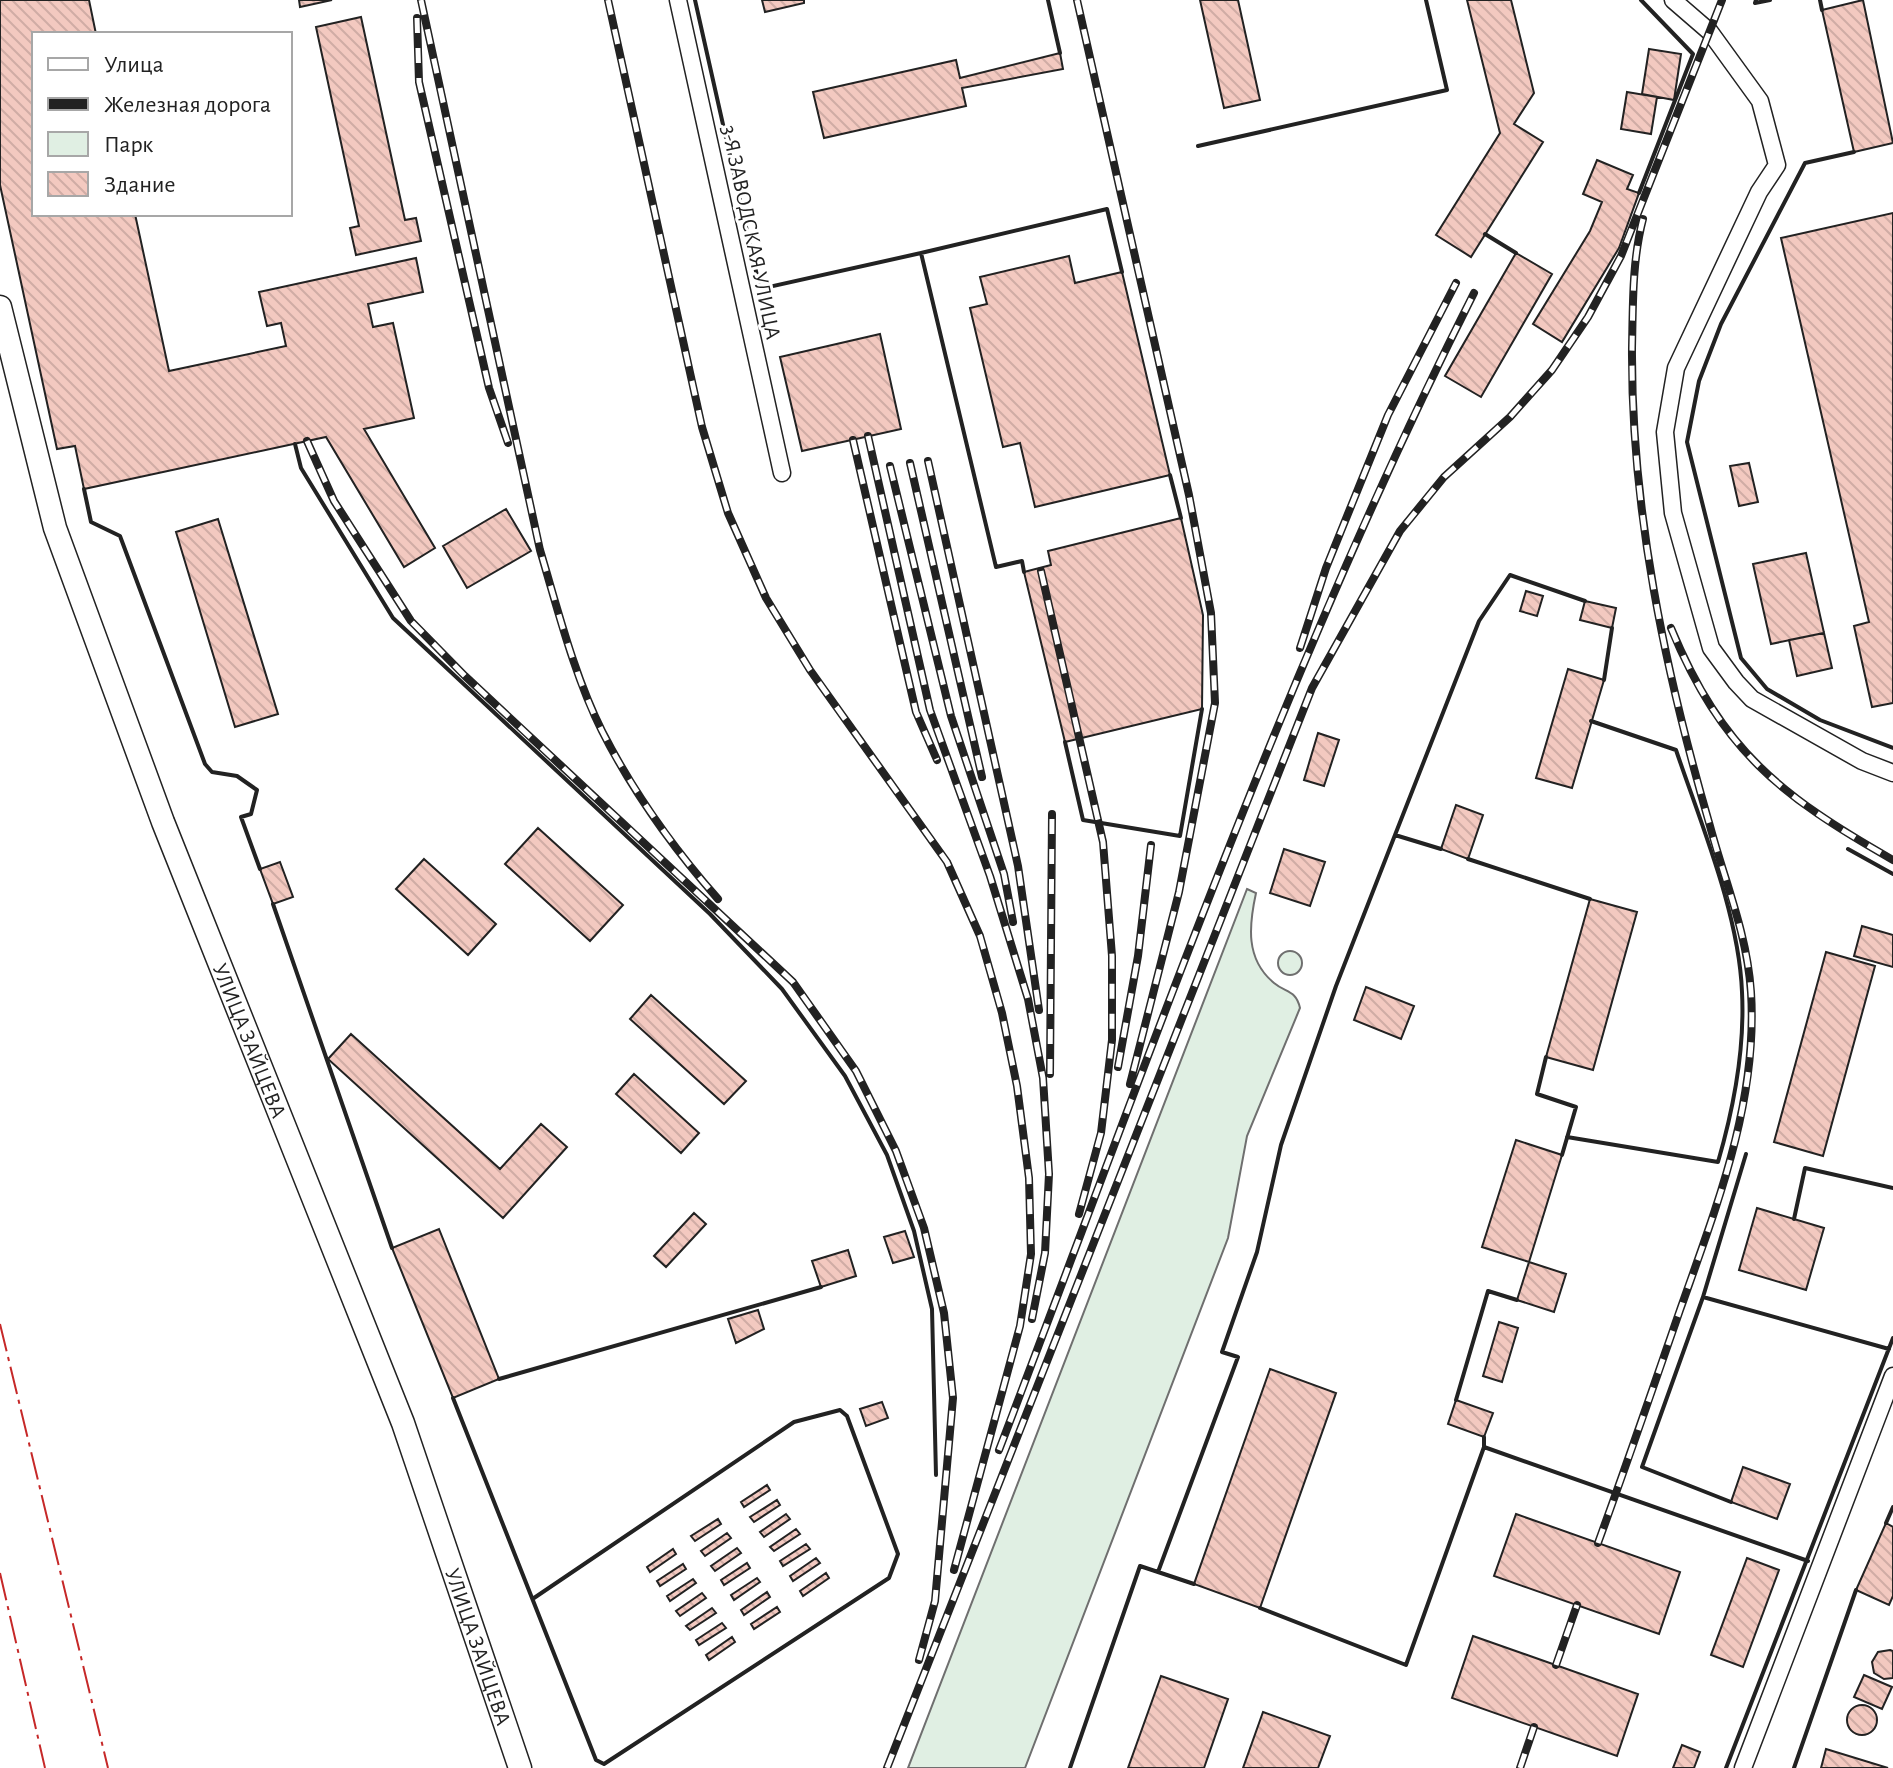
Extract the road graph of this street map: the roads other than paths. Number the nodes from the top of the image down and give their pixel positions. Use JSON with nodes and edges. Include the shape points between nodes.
{"nodes":[{"id":1,"x":678,"y":0,"type":"edge"},
{"id":2,"x":1673,"y":0,"type":"edge"},
{"id":3,"x":0,"y":307,"type":"edge"},
{"id":4,"x":782,"y":473,"type":"dead end"},
{"id":5,"x":1893,"y":773,"type":"edge"},
{"id":6,"x":1893,"y":1376,"type":"edge"},
{"id":7,"x":520,"y":1768,"type":"edge"},
{"id":8,"x":1743,"y":1768,"type":"edge"}],
"edges":[{"from":1,"to":4,"type":"street","name":"3-Я ЗАВОДСКАЯ УЛИЦА"},
{"from":2,"to":5,"type":"street","via":[[1710,32],[1760,101],[1777,165],[1759,192],[1676,368],[1665,432],[1673,513],[1711,648],[1752,699]]},
{"from":3,"to":7,"type":"street","name":"УЛИЦА ЗАЙЦЕВА","via":[[55,528],[163,822],[403,1423]]},
{"from":6,"to":8,"type":"street"}]}
